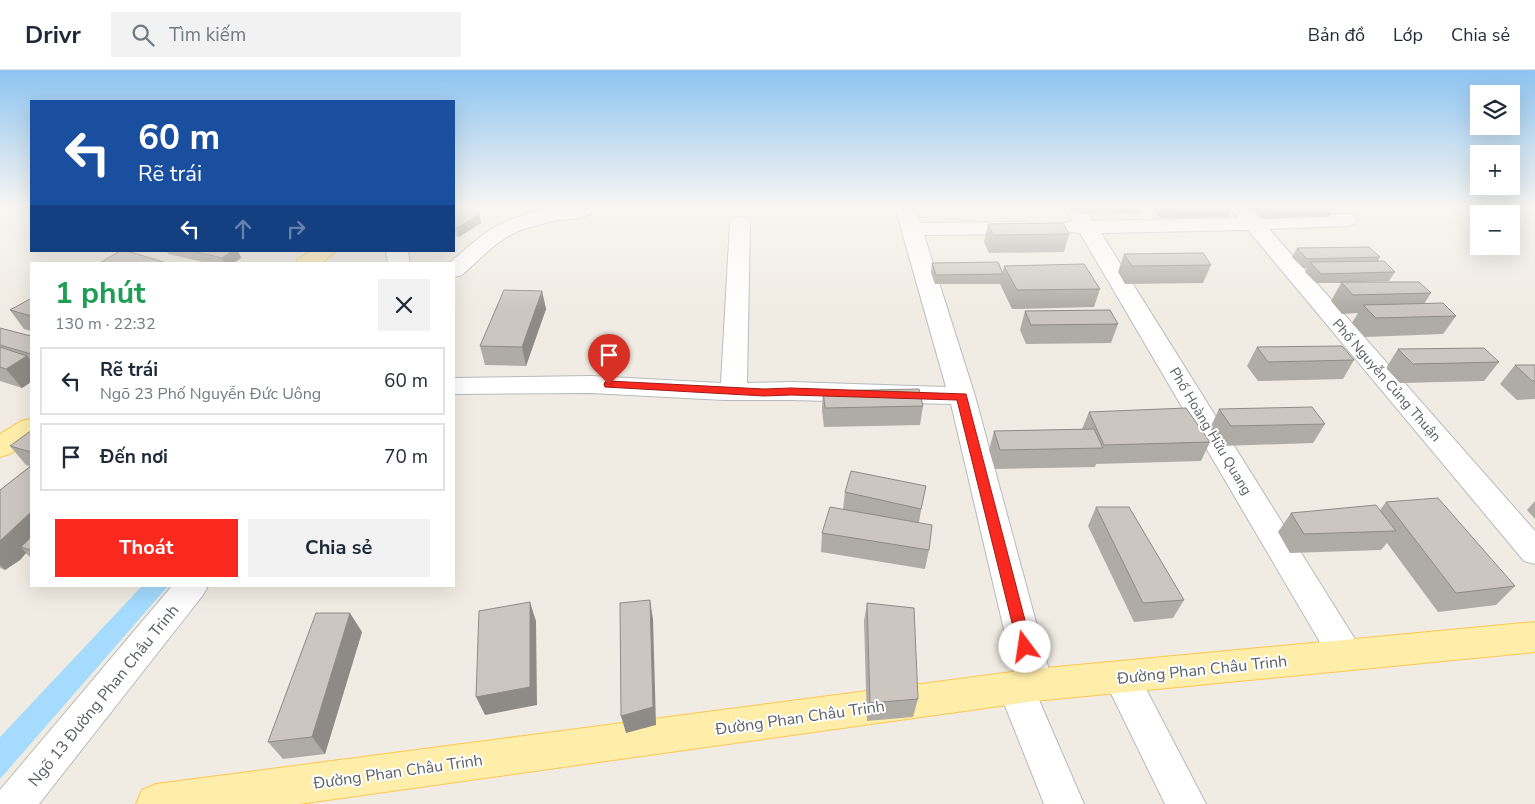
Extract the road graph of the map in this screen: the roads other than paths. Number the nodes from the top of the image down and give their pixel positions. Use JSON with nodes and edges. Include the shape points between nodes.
{"nodes":[{"id":1,"x":488,"y":241,"type":"edge"},
{"id":2,"x":739,"y":241,"type":"edge"},
{"id":3,"x":915,"y":241,"type":"edge"},
{"id":4,"x":1096,"y":241,"type":"edge"},
{"id":5,"x":1268,"y":241,"type":"edge"},
{"id":6,"x":324,"y":252,"type":"edge"},
{"id":7,"x":309,"y":262,"type":"edge"},
{"id":8,"x":455,"y":269,"type":"edge"},
{"id":9,"x":455,"y":386,"type":"edge"},
{"id":10,"x":734,"y":391,"type":"junction"},
{"id":11,"x":962,"y":396,"type":"junction"},
{"id":12,"x":30,"y":429,"type":"edge"},
{"id":13,"x":0,"y":447,"type":"edge"},
{"id":14,"x":1535,"y":552,"type":"edge"},
{"id":15,"x":191,"y":587,"type":"edge"},
{"id":16,"x":1535,"y":637,"type":"edge"},
{"id":17,"x":1346,"y":655,"type":"junction"},
{"id":18,"x":1121,"y":677,"type":"junction"},
{"id":19,"x":1026,"y":687,"type":"junction"},
{"id":20,"x":14,"y":804,"type":"edge"},
{"id":21,"x":156,"y":804,"type":"edge"},
{"id":22,"x":1064,"y":804,"type":"edge"},
{"id":23,"x":1186,"y":804,"type":"edge"}],
"edges":[{"from":1,"to":8,"type":"street"},
{"from":2,"to":10,"type":"street"},
{"from":3,"to":11,"type":"street"},
{"from":4,"to":17,"type":"street","name":"Phố Hoàng Hữu Quang"},
{"from":5,"to":14,"type":"street","name":"Phố Nguyễn Củng Thuận"},
{"from":6,"to":7,"type":"main road"},
{"from":9,"to":10,"type":"street","via":[[609,385]]},
{"from":10,"to":11,"type":"street"},
{"from":11,"to":19,"type":"street"},
{"from":12,"to":13,"type":"main road"},
{"from":15,"to":20,"type":"street","name":"Ngõ 13 Đường Phan Châu Trinh"},
{"from":16,"to":17,"type":"main road","name":"Đường Phan Châu Trinh"},
{"from":17,"to":18,"type":"main road","name":"Đường Phan Châu Trinh"},
{"from":18,"to":19,"type":"main road","name":"Đường Phan Châu Trinh"},
{"from":18,"to":23,"type":"street"},
{"from":19,"to":21,"type":"main road","name":"Đường Phan Châu Trinh"},
{"from":19,"to":22,"type":"street"}]}
